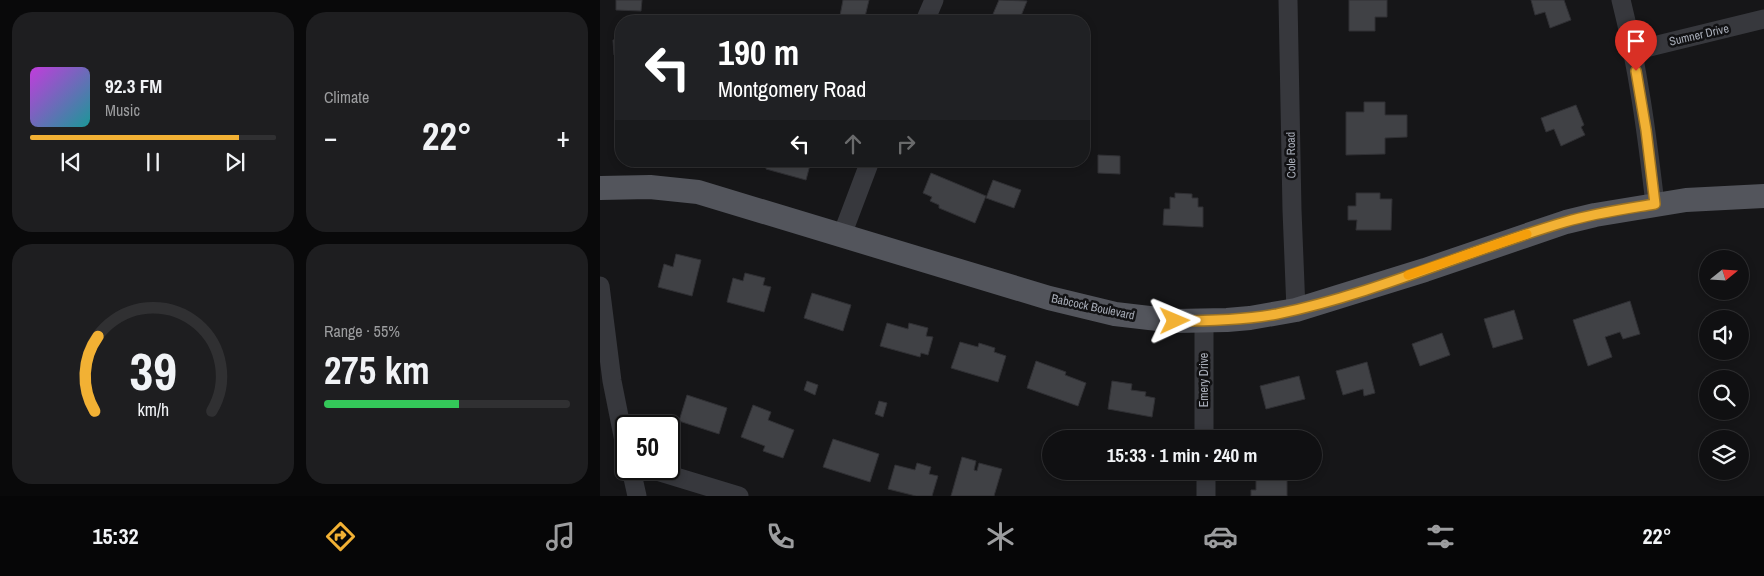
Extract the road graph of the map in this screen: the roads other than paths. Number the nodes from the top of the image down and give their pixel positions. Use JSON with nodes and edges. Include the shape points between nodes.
{"nodes":[{"id":1,"x":934,"y":0,"type":"edge"},
{"id":2,"x":1288,"y":0,"type":"edge"},
{"id":3,"x":1621,"y":0,"type":"edge"},
{"id":4,"x":928,"y":15,"type":"edge"},
{"id":5,"x":1764,"y":20,"type":"edge"},
{"id":6,"x":1633,"y":51,"type":"junction"},
{"id":7,"x":868,"y":167,"type":"edge"},
{"id":8,"x":600,"y":188,"type":"edge"},
{"id":9,"x":1764,"y":196,"type":"edge"},
{"id":10,"x":1655,"y":204,"type":"junction"},
{"id":11,"x":842,"y":235,"type":"junction"},
{"id":12,"x":600,"y":286,"type":"edge"},
{"id":13,"x":1296,"y":310,"type":"junction"},
{"id":14,"x":1204,"y":321,"type":"junction"},
{"id":15,"x":619,"y":415,"type":"edge"},
{"id":16,"x":1204,"y":430,"type":"edge"},
{"id":17,"x":680,"y":478,"type":"edge"},
{"id":18,"x":633,"y":480,"type":"edge"},
{"id":19,"x":1206,"y":480,"type":"edge"},
{"id":20,"x":637,"y":496,"type":"edge"},
{"id":21,"x":740,"y":496,"type":"edge"},
{"id":22,"x":1206,"y":496,"type":"edge"}],
"edges":[{"from":1,"to":4,"type":"street"},
{"from":2,"to":13,"type":"street","name":"Cole Road"},
{"from":3,"to":6,"type":"street"},
{"from":5,"to":6,"type":"street","name":"Sumner Drive"},
{"from":6,"to":10,"type":"street"},
{"from":7,"to":11,"type":"street"},
{"from":8,"to":11,"type":"main road","name":"Babcock Boulevard","via":[[650,187],[698,192]]},
{"from":9,"to":10,"type":"main road","name":"Babcock Boulevard"},
{"from":10,"to":13,"type":"main road","name":"Babcock Boulevard","via":[[1566,222]]},
{"from":11,"to":14,"type":"main road","name":"Babcock Boulevard","via":[[1083,307],[1148,319]]},
{"from":12,"to":15,"type":"street"},
{"from":13,"to":14,"type":"main road","name":"Babcock Boulevard"},
{"from":14,"to":16,"type":"street","name":"Emery Drive"},
{"from":17,"to":21,"type":"street"},
{"from":18,"to":20,"type":"street"},
{"from":19,"to":22,"type":"street"}]}
